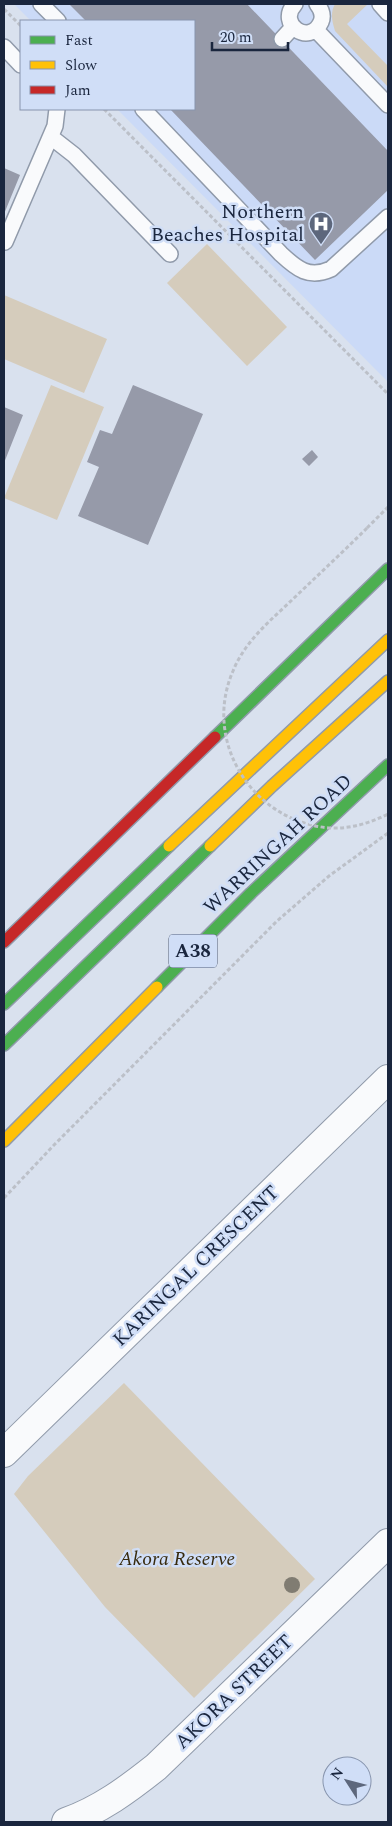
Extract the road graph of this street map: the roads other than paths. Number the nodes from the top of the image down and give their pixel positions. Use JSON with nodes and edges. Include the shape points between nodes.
{"nodes":[{"id":1,"x":40,"y":4,"type":"edge"},
{"id":2,"x":318,"y":4,"type":"edge"},
{"id":3,"x":380,"y":4,"type":"edge"},
{"id":4,"x":292,"y":5,"type":"edge"},
{"id":5,"x":388,"y":13,"type":"edge"},
{"id":6,"x":57,"y":20,"type":"edge"},
{"id":7,"x":293,"y":27,"type":"junction"},
{"id":8,"x":316,"y":30,"type":"junction"},
{"id":9,"x":282,"y":39,"type":"dead end"},
{"id":10,"x":4,"y":47,"type":"edge"},
{"id":11,"x":20,"y":64,"type":"edge"},
{"id":12,"x":388,"y":105,"type":"edge"},
{"id":13,"x":57,"y":110,"type":"edge"},
{"id":14,"x":144,"y":110,"type":"edge"},
{"id":15,"x":51,"y":137,"type":"junction"},
{"id":16,"x":388,"y":217,"type":"edge"},
{"id":17,"x":5,"y":242,"type":"edge"},
{"id":18,"x":170,"y":254,"type":"dead end"},
{"id":19,"x":388,"y":569,"type":"edge"},
{"id":20,"x":388,"y":640,"type":"edge"},
{"id":21,"x":388,"y":681,"type":"edge"},
{"id":22,"x":388,"y":765,"type":"edge"},
{"id":23,"x":4,"y":942,"type":"edge"},
{"id":24,"x":4,"y":1004,"type":"edge"},
{"id":25,"x":4,"y":1045,"type":"edge"},
{"id":26,"x":388,"y":1079,"type":"edge"},
{"id":27,"x":4,"y":1141,"type":"edge"},
{"id":28,"x":4,"y":1453,"type":"edge"},
{"id":29,"x":388,"y":1543,"type":"edge"},
{"id":30,"x":66,"y":1822,"type":"edge"}],
"edges":[{"from":1,"to":6,"type":"lane"},
{"from":2,"to":8,"type":"lane","via":[[322,17]]},
{"from":3,"to":5,"type":"lane"},
{"from":4,"to":7,"type":"lane","via":[[289,17]]},
{"from":7,"to":8,"type":"lane","via":[[306,33]]},
{"from":7,"to":9,"type":"lane"},
{"from":8,"to":12,"type":"lane"},
{"from":10,"to":11,"type":"lane"},
{"from":13,"to":15,"type":"lane"},
{"from":14,"to":16,"type":"lane","via":[[300,270],[316,274],[331,269]]},
{"from":15,"to":17,"type":"lane"},
{"from":15,"to":18,"type":"lane","via":[[74,154]]},
{"from":19,"to":23,"type":"main road"},
{"from":20,"to":24,"type":"main road"},
{"from":21,"to":25,"type":"main road","via":[[272,786]]},
{"from":22,"to":27,"type":"main road","name":"WARRINGAH ROAD","number":"A38","via":[[251,893]]},
{"from":26,"to":28,"type":"street","name":"KARINGAL CRESCENT"},
{"from":29,"to":30,"type":"street","name":"AKORA STREET","via":[[156,1767],[89,1814]]}]}
